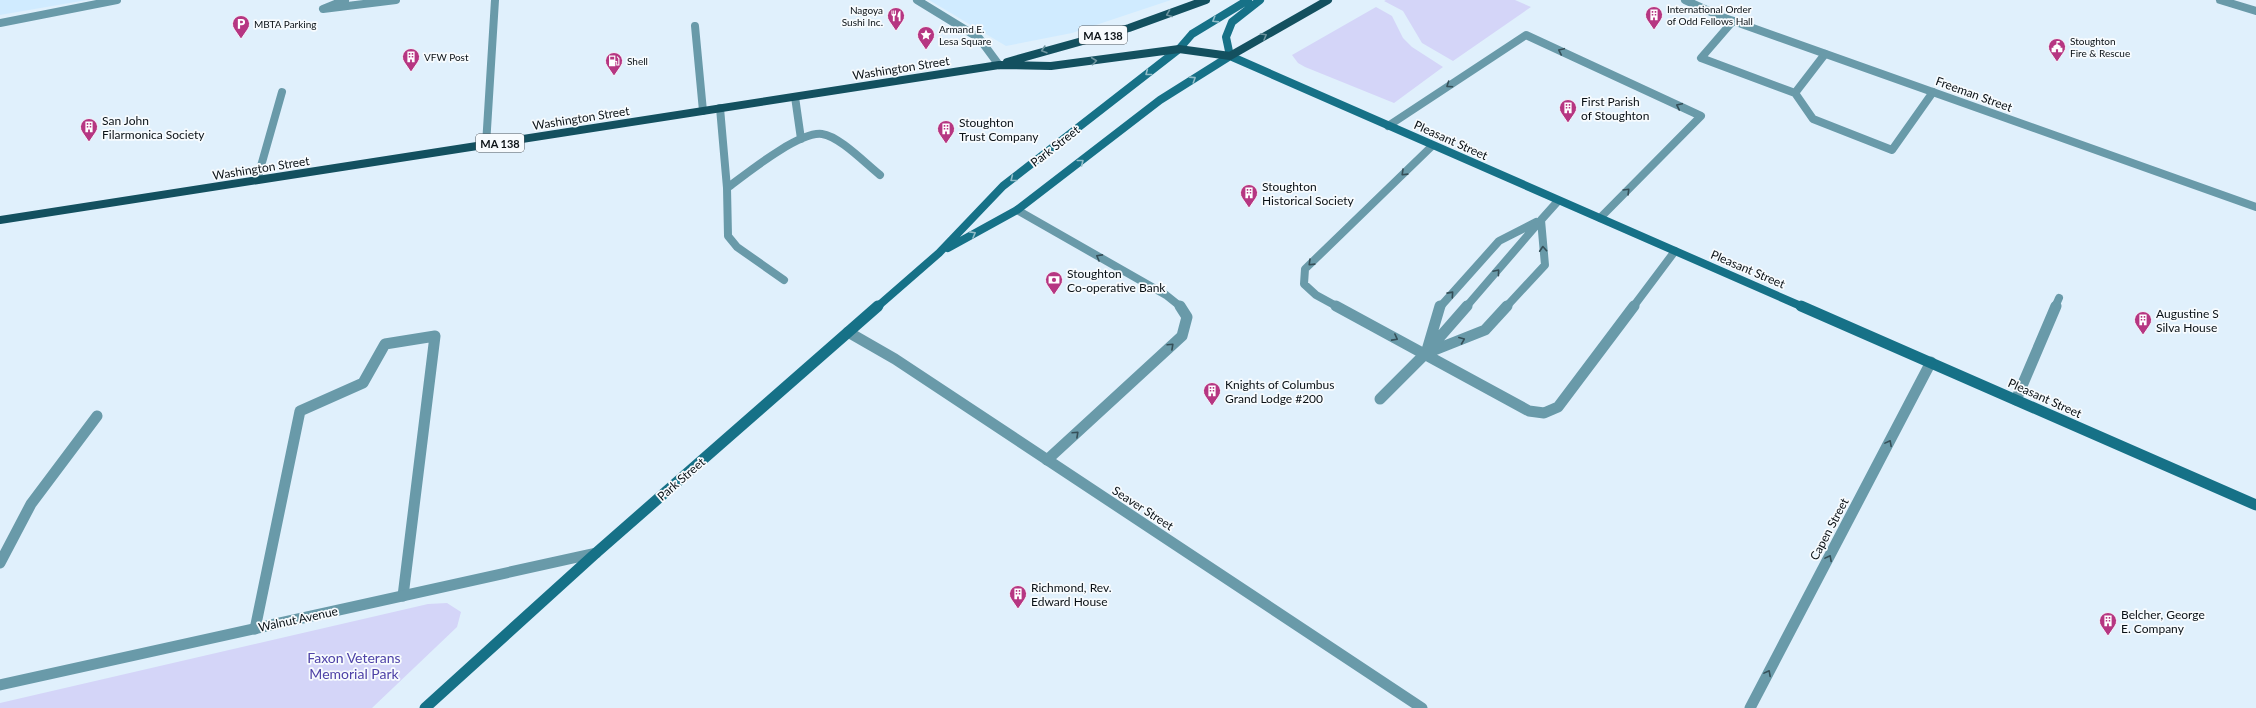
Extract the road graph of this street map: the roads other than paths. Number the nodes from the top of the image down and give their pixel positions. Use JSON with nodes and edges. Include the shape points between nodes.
{"nodes":[{"id":1,"x":117,"y":0,"type":"edge"},
{"id":2,"x":345,"y":0,"type":"edge"},
{"id":3,"x":396,"y":0,"type":"edge"},
{"id":4,"x":494,"y":0,"type":"edge"},
{"id":5,"x":917,"y":0,"type":"edge"},
{"id":6,"x":1206,"y":0,"type":"edge"},
{"id":7,"x":1248,"y":0,"type":"edge"},
{"id":8,"x":1260,"y":0,"type":"edge"},
{"id":9,"x":1328,"y":0,"type":"edge"},
{"id":10,"x":1685,"y":0,"type":"edge"},
{"id":11,"x":2220,"y":0,"type":"edge"},
{"id":12,"x":2256,"y":11,"type":"edge"},
{"id":13,"x":1733,"y":21,"type":"junction"},
{"id":14,"x":0,"y":23,"type":"edge"},
{"id":15,"x":695,"y":26,"type":"dead end"},
{"id":16,"x":1179,"y":49,"type":"junction"},
{"id":17,"x":1825,"y":54,"type":"junction"},
{"id":18,"x":1230,"y":56,"type":"junction"},
{"id":19,"x":1000,"y":65,"type":"junction"},
{"id":20,"x":282,"y":92,"type":"dead end"},
{"id":21,"x":1933,"y":92,"type":"junction"},
{"id":22,"x":1795,"y":93,"type":"junction"},
{"id":23,"x":795,"y":97,"type":"junction"},
{"id":24,"x":720,"y":108,"type":"junction"},
{"id":25,"x":703,"y":111,"type":"junction"},
{"id":26,"x":1388,"y":126,"type":"junction"},
{"id":27,"x":801,"y":139,"type":"junction"},
{"id":28,"x":486,"y":145,"type":"junction"},
{"id":29,"x":1432,"y":146,"type":"junction"},
{"id":30,"x":880,"y":175,"type":"dead end"},
{"id":31,"x":257,"y":180,"type":"junction"},
{"id":32,"x":727,"y":188,"type":"junction"},
{"id":33,"x":1558,"y":201,"type":"junction"},
{"id":34,"x":2256,"y":208,"type":"edge"},
{"id":35,"x":1017,"y":210,"type":"junction"},
{"id":36,"x":1600,"y":218,"type":"junction"},
{"id":37,"x":0,"y":220,"type":"edge"},
{"id":38,"x":1541,"y":220,"type":"junction"},
{"id":39,"x":1675,"y":252,"type":"junction"},
{"id":40,"x":939,"y":253,"type":"junction"},
{"id":41,"x":784,"y":280,"type":"dead end"},
{"id":42,"x":2059,"y":298,"type":"dead end"},
{"id":43,"x":848,"y":332,"type":"junction"},
{"id":44,"x":1425,"y":354,"type":"junction"},
{"id":45,"x":1931,"y":362,"type":"junction"},
{"id":46,"x":1380,"y":399,"type":"dead end"},
{"id":47,"x":2016,"y":400,"type":"junction"},
{"id":48,"x":97,"y":416,"type":"dead end"},
{"id":49,"x":1047,"y":460,"type":"junction"},
{"id":50,"x":2256,"y":505,"type":"edge"},
{"id":51,"x":596,"y":553,"type":"junction"},
{"id":52,"x":0,"y":563,"type":"edge"},
{"id":53,"x":403,"y":596,"type":"junction"},
{"id":54,"x":255,"y":628,"type":"junction"},
{"id":55,"x":0,"y":685,"type":"edge"},
{"id":56,"x":425,"y":708,"type":"edge"},
{"id":57,"x":1422,"y":708,"type":"edge"},
{"id":58,"x":1750,"y":708,"type":"edge"}],
"edges":[{"from":1,"to":14,"type":"street"},
{"from":2,"to":3,"type":"street","via":[[323,8]]},
{"from":4,"to":28,"type":"street"},
{"from":5,"to":19,"type":"street","via":[[979,38]]},
{"from":6,"to":19,"type":"main road","name":"Washington Street","number":"MA 138","one_way":true,"via":[[1129,28],[1045,50]]},
{"from":7,"to":16,"type":"main road","one_way":true,"via":[[1192,34]]},
{"from":8,"to":18,"type":"main road","via":[[1232,22],[1226,37]]},
{"from":18,"to":9,"type":"main road","one_way":true},
{"from":10,"to":13,"type":"street","name":"Freeman Street"},
{"from":11,"to":12,"type":"street"},
{"from":13,"to":17,"type":"street","name":"Freeman Street"},
{"from":13,"to":22,"type":"street","via":[[1701,58]]},
{"from":15,"to":25,"type":"street"},
{"from":16,"to":18,"type":"main road","name":"Washington Street","number":"MA 138"},
{"from":19,"to":16,"type":"main road","name":"Washington Street","number":"MA 138","one_way":true,"via":[[1051,66]]},
{"from":16,"to":40,"type":"main road","name":"Park Street","one_way":true,"via":[[1003,186]]},
{"from":17,"to":21,"type":"street","name":"Freeman Street"},
{"from":17,"to":22,"type":"street"},
{"from":18,"to":26,"type":"main road","name":"Pleasant Street"},
{"from":35,"to":18,"type":"main road","name":"Park Street","one_way":true,"via":[[1160,100]]},
{"from":19,"to":23,"type":"main road","name":"Washington Street","number":"MA 138"},
{"from":20,"to":31,"type":"street"},
{"from":21,"to":22,"type":"street","via":[[1892,150],[1813,119]]},
{"from":21,"to":34,"type":"street","name":"Freeman Street"},
{"from":23,"to":24,"type":"main road","name":"Washington Street","number":"MA 138"},
{"from":23,"to":27,"type":"street"},
{"from":24,"to":25,"type":"main road","name":"Washington Street","number":"MA 138"},
{"from":24,"to":32,"type":"street"},
{"from":25,"to":28,"type":"main road","name":"Washington Street","number":"MA 138"},
{"from":26,"to":29,"type":"main road","name":"Pleasant Street"},
{"from":36,"to":26,"type":"street","one_way":true,"via":[[1701,116],[1526,35]]},
{"from":27,"to":30,"type":"street","via":[[823,134],[830,137]]},
{"from":27,"to":32,"type":"street"},
{"from":28,"to":31,"type":"main road","name":"Washington Street","number":"MA 138"},
{"from":29,"to":33,"type":"main road","name":"Pleasant Street"},
{"from":29,"to":44,"type":"street","one_way":true,"via":[[1305,269],[1304,284],[1316,295]]},
{"from":31,"to":37,"type":"main road","name":"Washington Street","number":"MA 138"},
{"from":32,"to":41,"type":"street","via":[[728,236],[737,247]]},
{"from":33,"to":36,"type":"main road","name":"Pleasant Street"},
{"from":33,"to":38,"type":"street"},
{"from":40,"to":35,"type":"main road","name":"Park Street","one_way":true},
{"from":49,"to":35,"type":"street","one_way":true,"via":[[1182,336],[1187,326],[1188,315],[1178,303],[1166,295]]},
{"from":36,"to":39,"type":"main road","name":"Pleasant Street"},
{"from":44,"to":38,"type":"street","one_way":true},
{"from":44,"to":38,"type":"street","one_way":true,"via":[[1440,306],[1499,241]]},
{"from":44,"to":38,"type":"street","one_way":true,"via":[[1485,330],[1544,265]]},
{"from":39,"to":44,"type":"street","via":[[1558,407],[1544,413],[1529,411]]},
{"from":39,"to":45,"type":"main road","name":"Pleasant Street"},
{"from":40,"to":43,"type":"main road","name":"Park Street"},
{"from":42,"to":47,"type":"street"},
{"from":43,"to":49,"type":"street","name":"Seaver Street","via":[[895,359]]},
{"from":43,"to":51,"type":"main road","name":"Park Street"},
{"from":44,"to":46,"type":"street"},
{"from":45,"to":47,"type":"main road","name":"Pleasant Street"},
{"from":58,"to":45,"type":"street","name":"Capen Street","one_way":true},
{"from":47,"to":50,"type":"main road","name":"Pleasant Street"},
{"from":48,"to":52,"type":"street","via":[[27,508],[9,539]]},
{"from":49,"to":57,"type":"street","name":"Seaver Street"},
{"from":51,"to":53,"type":"street","name":"Walnut Avenue"},
{"from":51,"to":56,"type":"main road","name":"Park Street"},
{"from":53,"to":54,"type":"street","name":"Walnut Avenue"},
{"from":53,"to":54,"type":"street","via":[[435,336],[385,344],[363,383],[300,412]]},
{"from":54,"to":55,"type":"street","name":"Walnut Avenue"}]}
